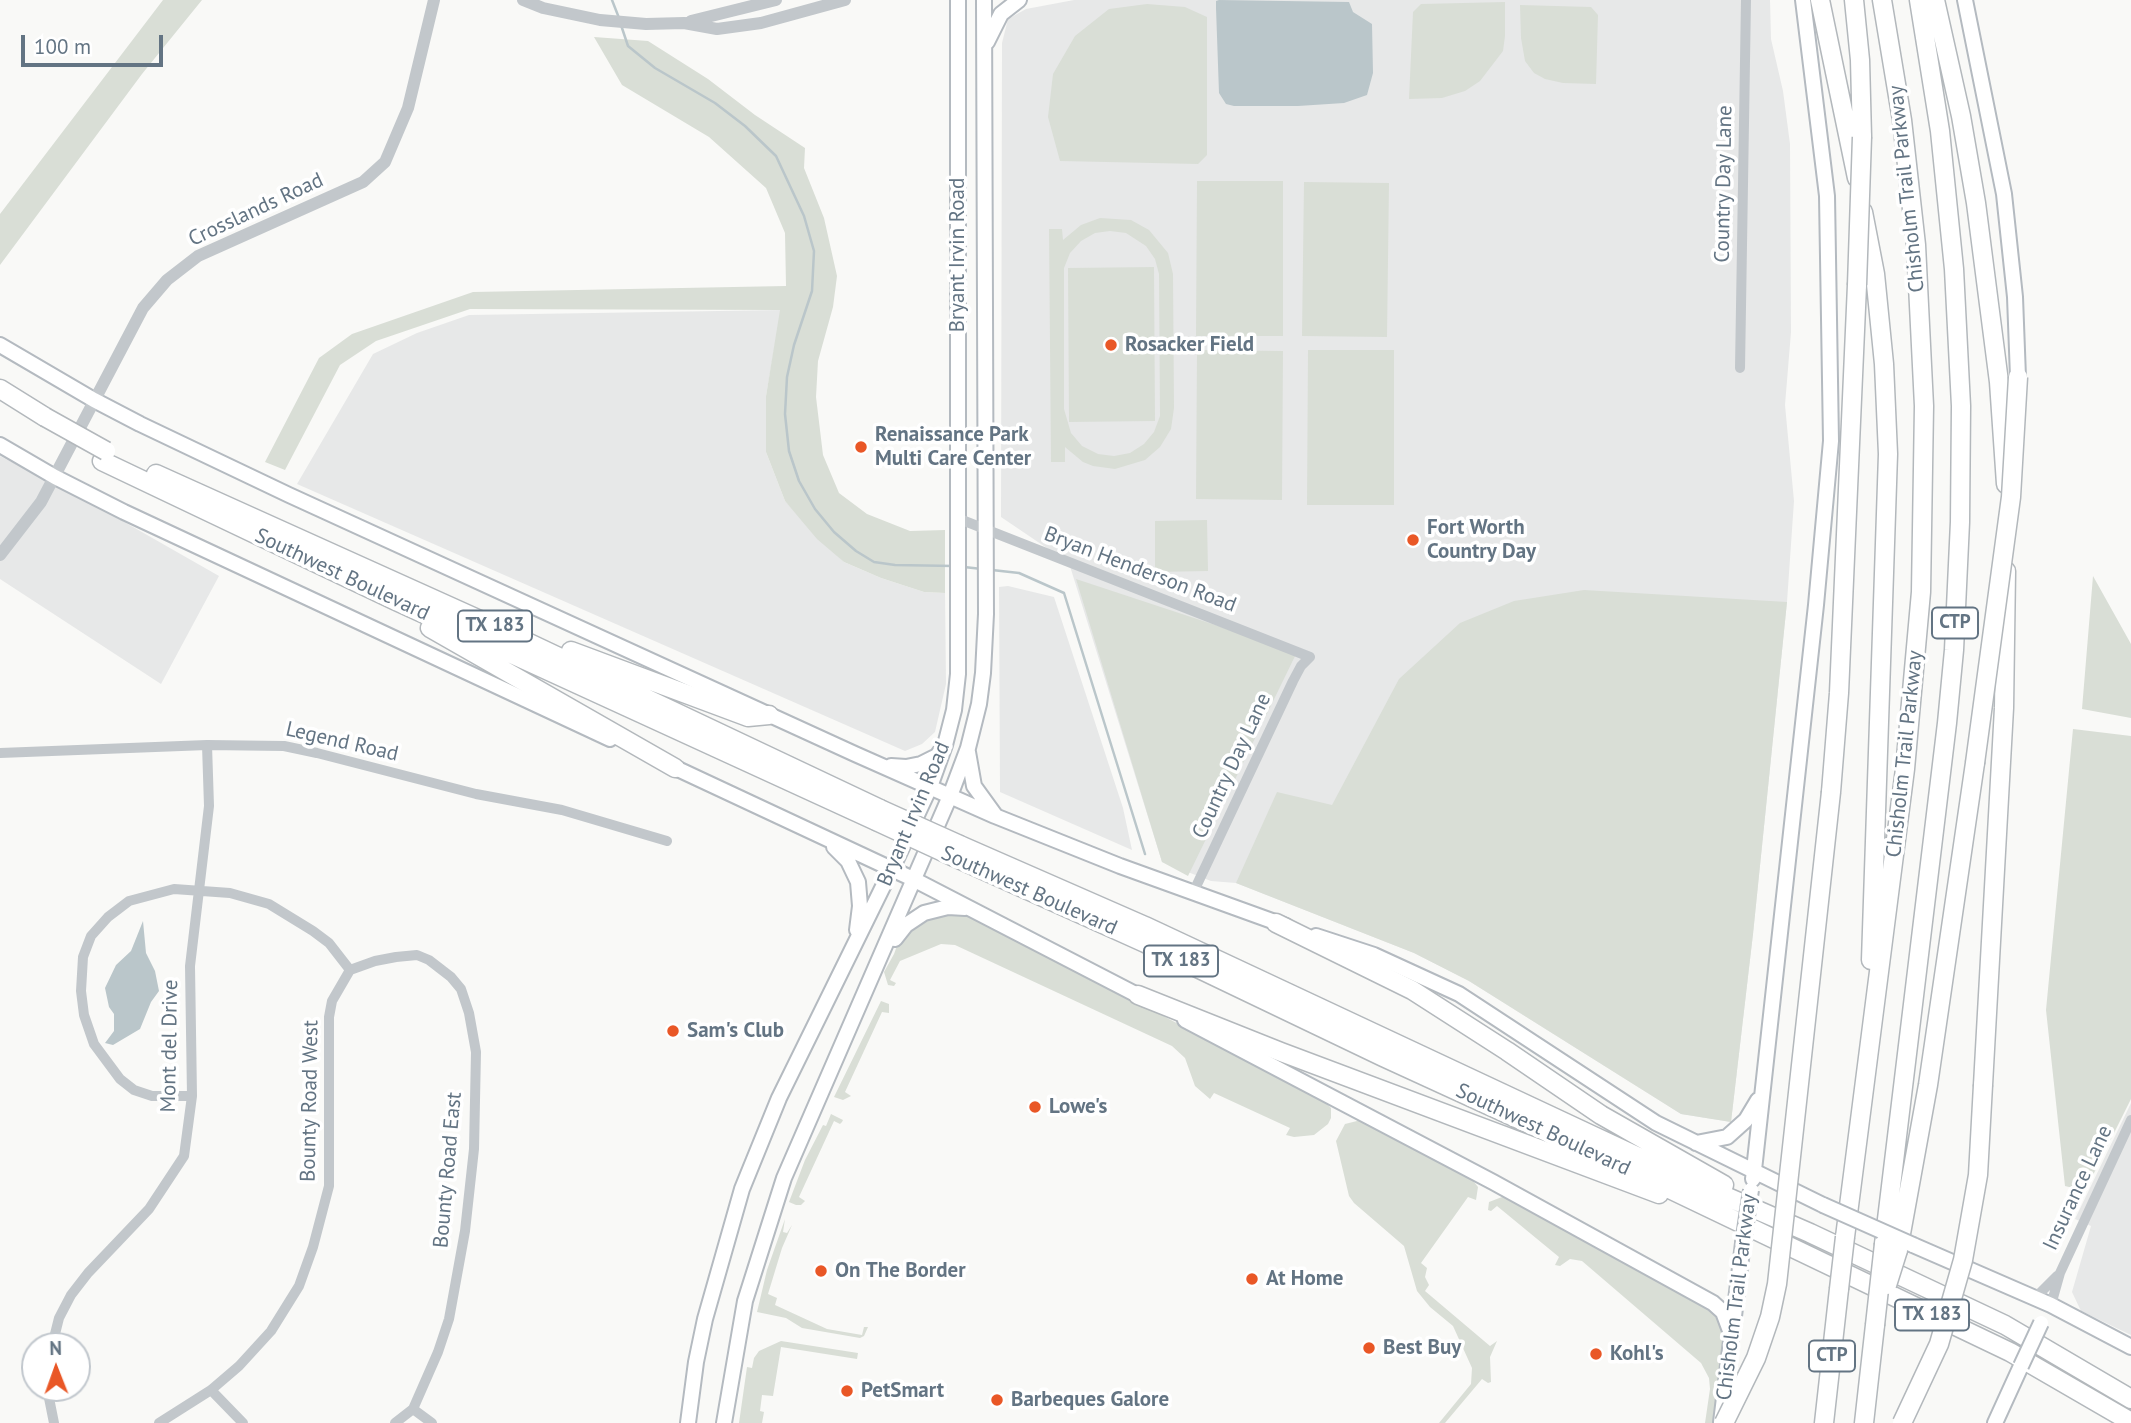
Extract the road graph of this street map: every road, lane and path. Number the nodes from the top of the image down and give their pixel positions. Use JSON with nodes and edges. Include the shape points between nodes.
{"nodes":[{"id":1,"x":434,"y":0,"type":"edge"},
{"id":2,"x":523,"y":0,"type":"edge"},
{"id":3,"x":776,"y":0,"type":"edge"},
{"id":4,"x":845,"y":0,"type":"edge"},
{"id":5,"x":958,"y":0,"type":"edge"},
{"id":6,"x":984,"y":0,"type":"edge"},
{"id":7,"x":1019,"y":0,"type":"edge"},
{"id":8,"x":1746,"y":0,"type":"edge"},
{"id":9,"x":1803,"y":0,"type":"edge"},
{"id":10,"x":1820,"y":0,"type":"edge"},
{"id":11,"x":1854,"y":0,"type":"edge"},
{"id":12,"x":1882,"y":0,"type":"edge"},
{"id":13,"x":1919,"y":0,"type":"edge"},
{"id":14,"x":1935,"y":0,"type":"edge"},
{"id":15,"x":1965,"y":0,"type":"edge"},
{"id":16,"x":684,"y":23,"type":"junction"},
{"id":17,"x":984,"y":49,"type":"junction"},
{"id":18,"x":0,"y":345,"type":"edge"},
{"id":19,"x":957,"y":354,"type":"junction"},
{"id":20,"x":985,"y":354,"type":"junction"},
{"id":21,"x":1740,"y":368,"type":"dead end"},
{"id":22,"x":2018,"y":377,"type":"joint"},
{"id":23,"x":0,"y":389,"type":"edge"},
{"id":24,"x":94,"y":400,"type":"junction"},
{"id":25,"x":0,"y":403,"type":"edge"},
{"id":26,"x":43,"y":423,"type":"junction"},
{"id":27,"x":0,"y":445,"type":"edge"},
{"id":28,"x":104,"y":456,"type":"junction"},
{"id":29,"x":55,"y":477,"type":"junction"},
{"id":30,"x":957,"y":518,"type":"junction"},
{"id":31,"x":985,"y":530,"type":"junction"},
{"id":32,"x":0,"y":555,"type":"edge"},
{"id":33,"x":394,"y":600,"type":"junction"},
{"id":34,"x":491,"y":625,"type":"junction"},
{"id":35,"x":1310,"y":657,"type":"joint"},
{"id":36,"x":769,"y":715,"type":"junction"},
{"id":37,"x":207,"y":746,"type":"junction"},
{"id":38,"x":945,"y":746,"type":"junction"},
{"id":39,"x":968,"y":748,"type":"junction"},
{"id":40,"x":0,"y":753,"type":"edge"},
{"id":41,"x":877,"y":764,"type":"junction"},
{"id":42,"x":675,"y":768,"type":"junction"},
{"id":43,"x":930,"y":787,"type":"junction"},
{"id":44,"x":950,"y":796,"type":"junction"},
{"id":45,"x":878,"y":815,"type":"junction"},
{"id":46,"x":995,"y":817,"type":"junction"},
{"id":47,"x":816,"y":833,"type":"junction"},
{"id":48,"x":667,"y":841,"type":"dead end"},
{"id":49,"x":957,"y":851,"type":"junction"},
{"id":50,"x":892,"y":870,"type":"junction"},
{"id":51,"x":913,"y":879,"type":"junction"},
{"id":52,"x":199,"y":889,"type":"junction"},
{"id":53,"x":1193,"y":893,"type":"junction"},
{"id":54,"x":973,"y":910,"type":"junction"},
{"id":55,"x":1276,"y":923,"type":"junction"},
{"id":56,"x":856,"y":939,"type":"junction"},
{"id":57,"x":883,"y":954,"type":"junction"},
{"id":58,"x":350,"y":970,"type":"junction"},
{"id":59,"x":1138,"y":995,"type":"junction"},
{"id":60,"x":1868,"y":1063,"type":"junction"},
{"id":61,"x":1762,"y":1093,"type":"junction"},
{"id":62,"x":192,"y":1096,"type":"junction"},
{"id":63,"x":2131,"y":1120,"type":"edge"},
{"id":64,"x":1696,"y":1143,"type":"junction"},
{"id":65,"x":1754,"y":1171,"type":"junction"},
{"id":66,"x":1729,"y":1218,"type":"junction"},
{"id":67,"x":1810,"y":1233,"type":"junction"},
{"id":68,"x":1898,"y":1246,"type":"junction"},
{"id":69,"x":2060,"y":1273,"type":"junction"},
{"id":70,"x":2035,"y":1298,"type":"junction"},
{"id":71,"x":2051,"y":1305,"type":"junction"},
{"id":72,"x":56,"y":1332,"type":"edge"},
{"id":73,"x":1732,"y":1336,"type":"junction"},
{"id":74,"x":2131,"y":1347,"type":"edge"},
{"id":75,"x":211,"y":1390,"type":"junction"},
{"id":76,"x":2131,"y":1399,"type":"edge"},
{"id":77,"x":50,"y":1402,"type":"edge"},
{"id":78,"x":413,"y":1409,"type":"junction"},
{"id":79,"x":2131,"y":1422,"type":"edge"},
{"id":80,"x":54,"y":1423,"type":"edge"},
{"id":81,"x":159,"y":1423,"type":"edge"},
{"id":82,"x":243,"y":1423,"type":"edge"},
{"id":83,"x":395,"y":1423,"type":"edge"},
{"id":84,"x":432,"y":1423,"type":"edge"},
{"id":85,"x":688,"y":1423,"type":"edge"},
{"id":86,"x":724,"y":1423,"type":"edge"},
{"id":87,"x":1723,"y":1423,"type":"edge"},
{"id":88,"x":1824,"y":1423,"type":"edge"},
{"id":89,"x":1864,"y":1423,"type":"edge"},
{"id":90,"x":1902,"y":1423,"type":"edge"},
{"id":91,"x":1995,"y":1423,"type":"edge"}],
"edges":[{"from":1,"to":24,"type":"street","name":"Crosslands Road","via":[[408,108],[385,162],[363,181],[198,256],[167,279],[143,308]]},
{"from":2,"to":16,"type":"street","via":[[600,20]]},
{"from":3,"to":16,"type":"street"},
{"from":4,"to":16,"type":"street","via":[[739,27],[718,29]]},
{"from":5,"to":19,"type":"main road","name":"Bryant Irvin Road"},
{"from":6,"to":17,"type":"main road","name":"Bryant Irvin Road"},
{"from":7,"to":17,"type":"main road","via":[[997,20]]},
{"from":8,"to":21,"type":"street","name":"Country Day Lane"},
{"from":9,"to":61,"type":"main road","name":"Chisholm Trail Parkway","via":[[1827,196],[1831,441]]},
{"from":10,"to":60,"type":"highway","via":[[1875,274],[1885,376],[1885,593]]},
{"from":11,"to":87,"type":"highway","bridge":true,"via":[[1862,136],[1831,792],[1777,1284],[1756,1358]]},
{"from":12,"to":60,"type":"highway","name":"Chisholm Trail Parkway","number":"CTP","via":[[1911,195],[1925,441],[1915,674]]},
{"from":13,"to":68,"type":"highway","name":"Chisholm Trail Parkway","number":"CTP","via":[[1940,131],[1954,269],[1961,406],[1960,511],[1949,704]]},
{"from":14,"to":90,"type":"highway","bridge":true,"via":[[1976,202],[1999,382],[2006,479],[2007,626],[1978,1175],[1964,1260],[1938,1344]]},
{"from":15,"to":22,"type":"main road","via":[[2004,194]]},
{"from":17,"to":20,"type":"main road","name":"Bryant Irvin Road"},
{"from":18,"to":24,"type":"main road"},
{"from":19,"to":20,"type":"main road"},
{"from":19,"to":30,"type":"main road","name":"Bryant Irvin Road"},
{"from":20,"to":31,"type":"main road","name":"Bryant Irvin Road"},
{"from":22,"to":68,"type":"highway","bridge":true,"via":[[2011,497],[1975,764],[1928,1084]]},
{"from":23,"to":26,"type":"highway","name":"Southwest Boulevard","number":"TX 183"},
{"from":24,"to":29,"type":"street","name":"Crosslands Road"},
{"from":24,"to":36,"type":"main road","via":[[289,495]]},
{"from":25,"to":26,"type":"highway","name":"Southwest Boulevard","number":"TX 183"},
{"from":26,"to":28,"type":"highway","name":"Southwest Boulevard","number":"TX 183","bridge":true},
{"from":27,"to":29,"type":"main road","name":"Southwest Boulevard"},
{"from":28,"to":33,"type":"highway","name":"Southwest Boulevard","number":"TX 183"},
{"from":28,"to":34,"type":"highway","name":"Southwest Boulevard","number":"TX 183"},
{"from":29,"to":32,"type":"street","name":"Crosslands Road"},
{"from":29,"to":42,"type":"main road","name":"Southwest Boulevard"},
{"from":30,"to":31,"type":"street","name":"Bryan Henderson Road"},
{"from":30,"to":38,"type":"main road","name":"Bryant Irvin Road","via":[[957,692]]},
{"from":31,"to":35,"type":"street","name":"Bryan Henderson Road"},
{"from":31,"to":39,"type":"main road","name":"Bryant Irvin Road","via":[[983,673]]},
{"from":33,"to":42,"type":"highway","via":[[410,616]]},
{"from":33,"to":45,"type":"highway","name":"Southwest Boulevard","number":"TX 183"},
{"from":34,"to":36,"type":"highway","via":[[513,629],[748,717]]},
{"from":34,"to":45,"type":"highway","name":"Southwest Boulevard","number":"TX 183"},
{"from":35,"to":53,"type":"street","name":"Country Day Lane","via":[[1293,681]]},
{"from":36,"to":41,"type":"main road"},
{"from":37,"to":40,"type":"street","name":"Legend Road"},
{"from":37,"to":48,"type":"street","name":"Legend Road","via":[[274,746],[317,753],[476,794],[562,810]]},
{"from":37,"to":52,"type":"street","name":"Mont del Drive","via":[[209,806]]},
{"from":38,"to":41,"type":"main road","via":[[937,756],[915,766]]},
{"from":38,"to":43,"type":"main road","name":"Bryant Irvin Road"},
{"from":39,"to":44,"type":"main road","name":"Bryant Irvin Road"},
{"from":39,"to":46,"type":"main road","via":[[974,786]]},
{"from":41,"to":43,"type":"main road"},
{"from":42,"to":47,"type":"main road","name":"Southwest Boulevard"},
{"from":43,"to":44,"type":"main road"},
{"from":43,"to":50,"type":"main road","name":"Bryant Irvin Road"},
{"from":44,"to":46,"type":"main road"},
{"from":44,"to":51,"type":"main road","name":"Bryant Irvin Road"},
{"from":45,"to":49,"type":"highway","name":"Southwest Boulevard","number":"TX 183","bridge":true},
{"from":46,"to":53,"type":"main road"},
{"from":47,"to":50,"type":"main road","name":"Southwest Boulevard"},
{"from":47,"to":56,"type":"main road","via":[[840,852],[854,872],[860,893]]},
{"from":49,"to":66,"type":"highway","name":"Southwest Boulevard","number":"TX 183"},
{"from":49,"to":67,"type":"highway","name":"Southwest Boulevard","number":"TX 183","via":[[1145,926]]},
{"from":50,"to":51,"type":"main road","name":"Southwest Boulevard"},
{"from":50,"to":56,"type":"main road","name":"Bryant Irvin Road"},
{"from":51,"to":54,"type":"main road","name":"Southwest Boulevard"},
{"from":51,"to":57,"type":"main road","name":"Bryant Irvin Road"},
{"from":52,"to":58,"type":"street","via":[[269,904],[329,943]]},
{"from":52,"to":62,"type":"street","name":"Mont del Drive","via":[[190,966]]},
{"from":52,"to":62,"type":"street","via":[[153,893],[130,901],[108,917],[91,936],[83,957],[81,991],[94,1044],[120,1079],[152,1096]]},
{"from":53,"to":55,"type":"main road"},
{"from":54,"to":57,"type":"main road","via":[[948,907],[924,913],[906,925]]},
{"from":54,"to":59,"type":"main road","name":"Southwest Boulevard"},
{"from":55,"to":64,"type":"main road","via":[[1374,955],[1459,994],[1656,1123]]},
{"from":55,"to":67,"type":"highway","via":[[1412,990],[1601,1115]]},
{"from":56,"to":85,"type":"main road","name":"Bryant Irvin Road","via":[[779,1098],[742,1189],[705,1319]]},
{"from":57,"to":86,"type":"main road","name":"Bryant Irvin Road","via":[[784,1178],[745,1301]]},
{"from":58,"to":75,"type":"street","name":"Bounty Road West","via":[[332,1000],[329,1017],[329,1186],[313,1247],[299,1286],[271,1331]]},
{"from":58,"to":78,"type":"street","name":"Bounty Road East","via":[[396,957],[429,960],[461,989],[476,1052],[474,1149],[454,1292],[438,1352]]},
{"from":59,"to":66,"type":"highway","via":[[1620,1181]]},
{"from":59,"to":73,"type":"main road","name":"Southwest Boulevard","via":[[1713,1303],[1723,1312]]},
{"from":60,"to":88,"type":"highway","name":"Chisholm Trail Parkway","number":"CTP","bridge":true},
{"from":61,"to":64,"type":"main road","via":[[1754,1110],[1727,1137]]},
{"from":61,"to":65,"type":"main road","name":"Chisholm Trail Parkway"},
{"from":62,"to":72,"type":"street","name":"Mont del Drive","via":[[184,1156],[149,1209],[71,1294]]},
{"from":63,"to":69,"type":"street","name":"Insurance Lane"},
{"from":64,"to":65,"type":"main road"},
{"from":65,"to":68,"type":"main road","bridge":true},
{"from":65,"to":73,"type":"main road","name":"Chisholm Trail Parkway","bridge":true},
{"from":66,"to":79,"type":"highway","name":"Southwest Boulevard","number":"TX 183","via":[[2010,1352]]},
{"from":67,"to":76,"type":"highway","name":"Southwest Boulevard","number":"TX 183","via":[[2005,1325]]},
{"from":68,"to":70,"type":"main road"},
{"from":68,"to":89,"type":"highway","name":"Chisholm Trail Parkway","number":"CTP","bridge":true,"via":[[1875,1325]]},
{"from":69,"to":70,"type":"street","name":"Insurance Lane"},
{"from":69,"to":71,"type":"street","name":"Insurance Lane"},
{"from":70,"to":71,"type":"main road"},
{"from":71,"to":74,"type":"main road"},
{"from":71,"to":91,"type":"main road","bridge":true},
{"from":73,"to":87,"type":"main road","name":"Chisholm Trail Parkway"},
{"from":75,"to":81,"type":"street","name":"Bounty Road West"},
{"from":75,"to":82,"type":"street"},
{"from":77,"to":80,"type":"street"},
{"from":78,"to":83,"type":"street","name":"Bounty Road East"},
{"from":78,"to":84,"type":"street"}]}
